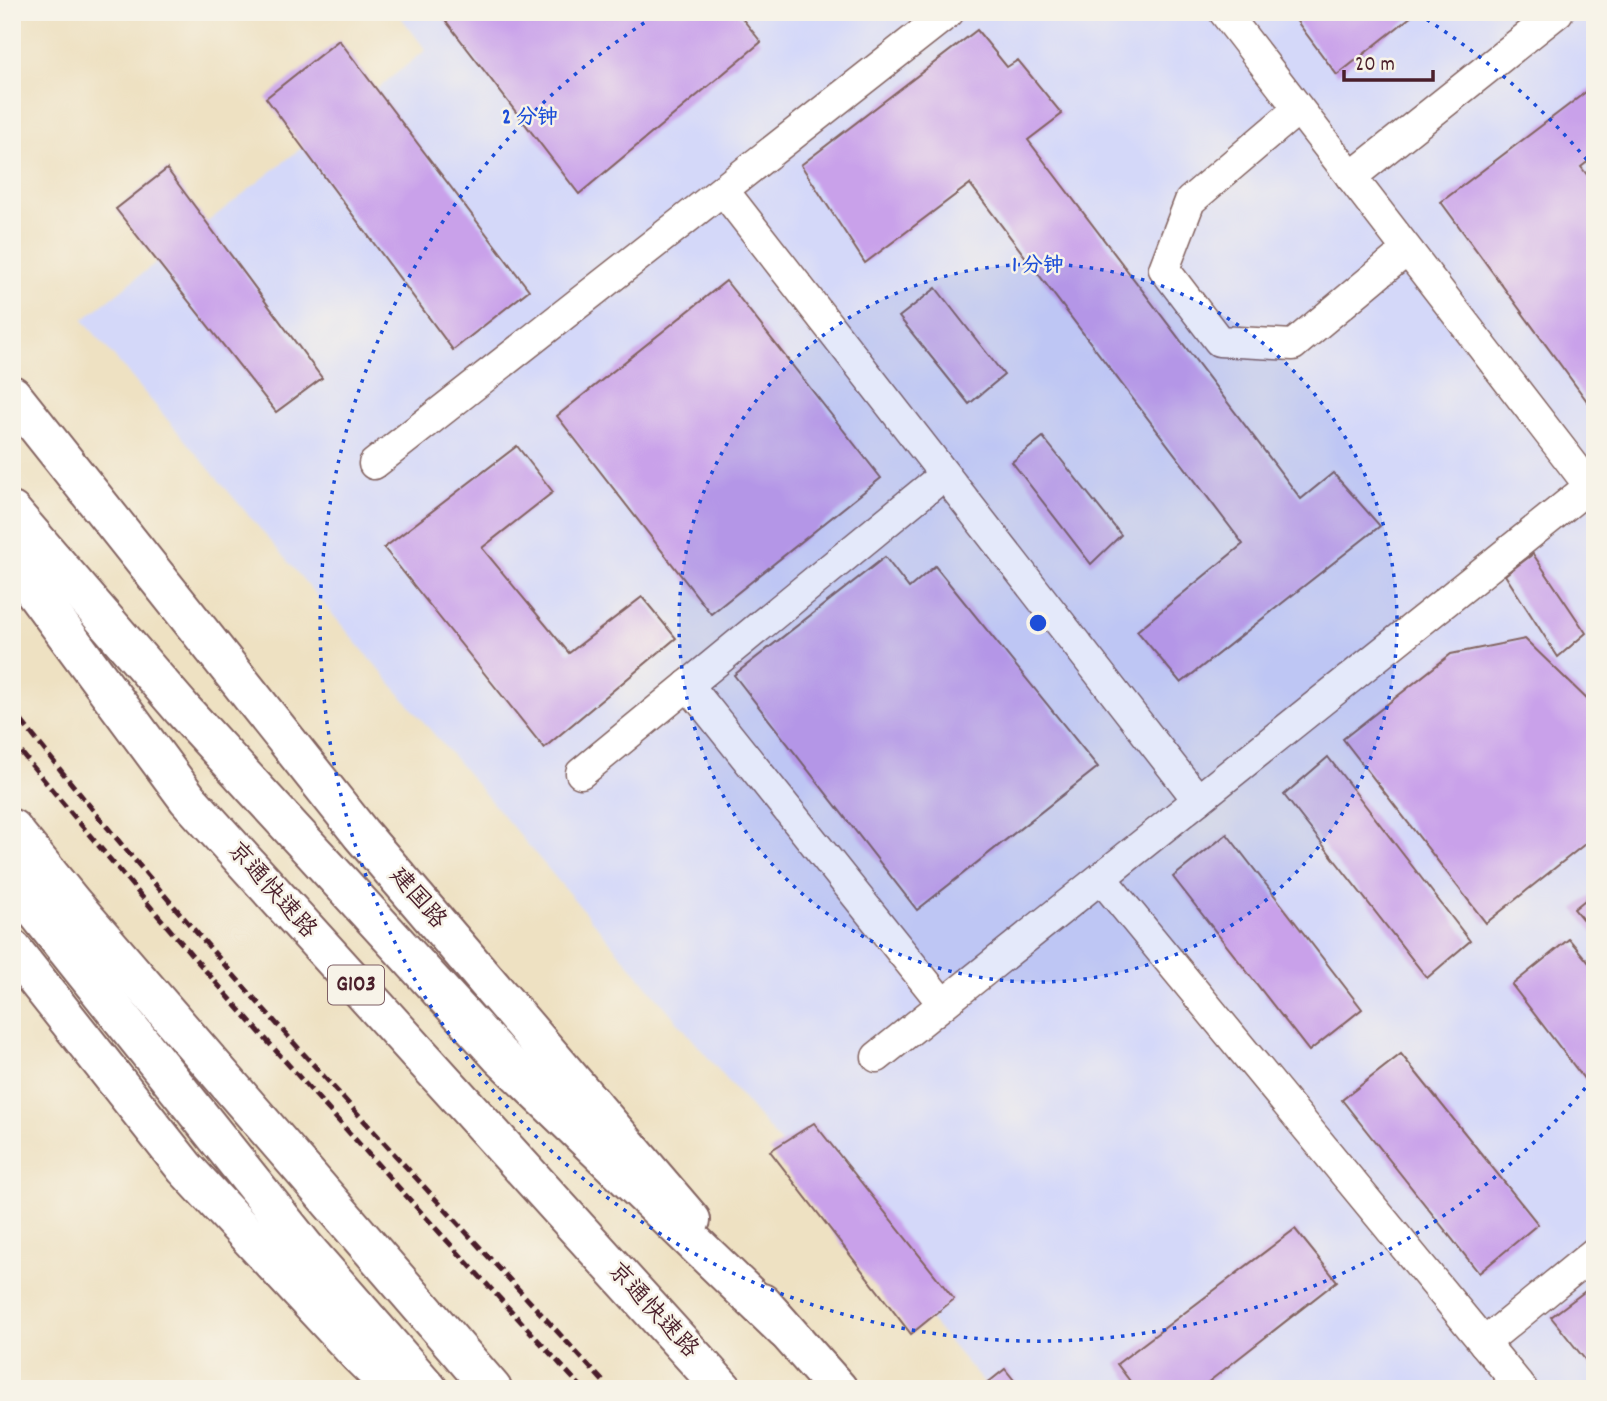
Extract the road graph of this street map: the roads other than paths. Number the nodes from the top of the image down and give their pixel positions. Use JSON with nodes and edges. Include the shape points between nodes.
{"nodes":[{"id":1,"x":950,"y":12,"type":"edge"},
{"id":2,"x":1224,"y":12,"type":"edge"},
{"id":3,"x":1558,"y":12,"type":"edge"},
{"id":4,"x":1298,"y":109,"type":"junction"},
{"id":5,"x":1351,"y":177,"type":"junction"},
{"id":6,"x":723,"y":190,"type":"junction"},
{"id":7,"x":1407,"y":250,"type":"junction"},
{"id":8,"x":12,"y":395,"type":"edge"},
{"id":9,"x":374,"y":464,"type":"dead end"},
{"id":10,"x":944,"y":475,"type":"junction"},
{"id":11,"x":1593,"y":487,"type":"edge"},
{"id":12,"x":12,"y":512,"type":"edge"},
{"id":13,"x":12,"y":561,"type":"edge"},
{"id":14,"x":688,"y":685,"type":"junction"},
{"id":15,"x":581,"y":773,"type":"dead end"},
{"id":16,"x":1198,"y":800,"type":"junction"},
{"id":17,"x":12,"y":829,"type":"edge"},
{"id":18,"x":1101,"y":878,"type":"junction"},
{"id":19,"x":12,"y":881,"type":"edge"},
{"id":20,"x":12,"y":949,"type":"edge"},
{"id":21,"x":943,"y":1004,"type":"junction"},
{"id":22,"x":877,"y":1058,"type":"dead end"},
{"id":23,"x":1595,"y":1252,"type":"edge"},
{"id":24,"x":785,"y":1330,"type":"junction"},
{"id":25,"x":1484,"y":1343,"type":"junction"},
{"id":26,"x":394,"y":1389,"type":"edge"},
{"id":27,"x":428,"y":1389,"type":"edge"},
{"id":28,"x":492,"y":1389,"type":"edge"},
{"id":29,"x":723,"y":1389,"type":"edge"},
{"id":30,"x":838,"y":1389,"type":"edge"},
{"id":31,"x":1522,"y":1389,"type":"edge"}],
"edges":[{"from":1,"to":6,"type":"street"},
{"from":2,"to":4,"type":"street"},
{"from":3,"to":5,"type":"street"},
{"from":4,"to":5,"type":"street"},
{"from":4,"to":7,"type":"street","via":[[1190,201],[1164,269],[1219,341],[1293,345]]},
{"from":5,"to":7,"type":"street"},
{"from":6,"to":9,"type":"street"},
{"from":6,"to":10,"type":"street"},
{"from":7,"to":11,"type":"street"},
{"from":8,"to":24,"type":"main road","name":"建国路","via":[[361,834]]},
{"from":10,"to":14,"type":"street"},
{"from":10,"to":16,"type":"street"},
{"from":11,"to":16,"type":"street"},
{"from":12,"to":24,"type":"main road","via":[[182,709],[500,1056]]},
{"from":13,"to":29,"type":"main road","name":"京通快速路","number":"G103","via":[[188,799]]},
{"from":14,"to":15,"type":"street"},
{"from":14,"to":21,"type":"street"},
{"from":16,"to":18,"type":"street"},
{"from":17,"to":28,"type":"main road"},
{"from":18,"to":21,"type":"street"},
{"from":18,"to":25,"type":"street"},
{"from":19,"to":27,"type":"main road","via":[[305,1248]]},
{"from":20,"to":26,"type":"main road","via":[[185,1168]]},
{"from":21,"to":22,"type":"street"},
{"from":23,"to":25,"type":"street"},
{"from":24,"to":30,"type":"main road","name":"建国路"},
{"from":25,"to":31,"type":"street"}]}
